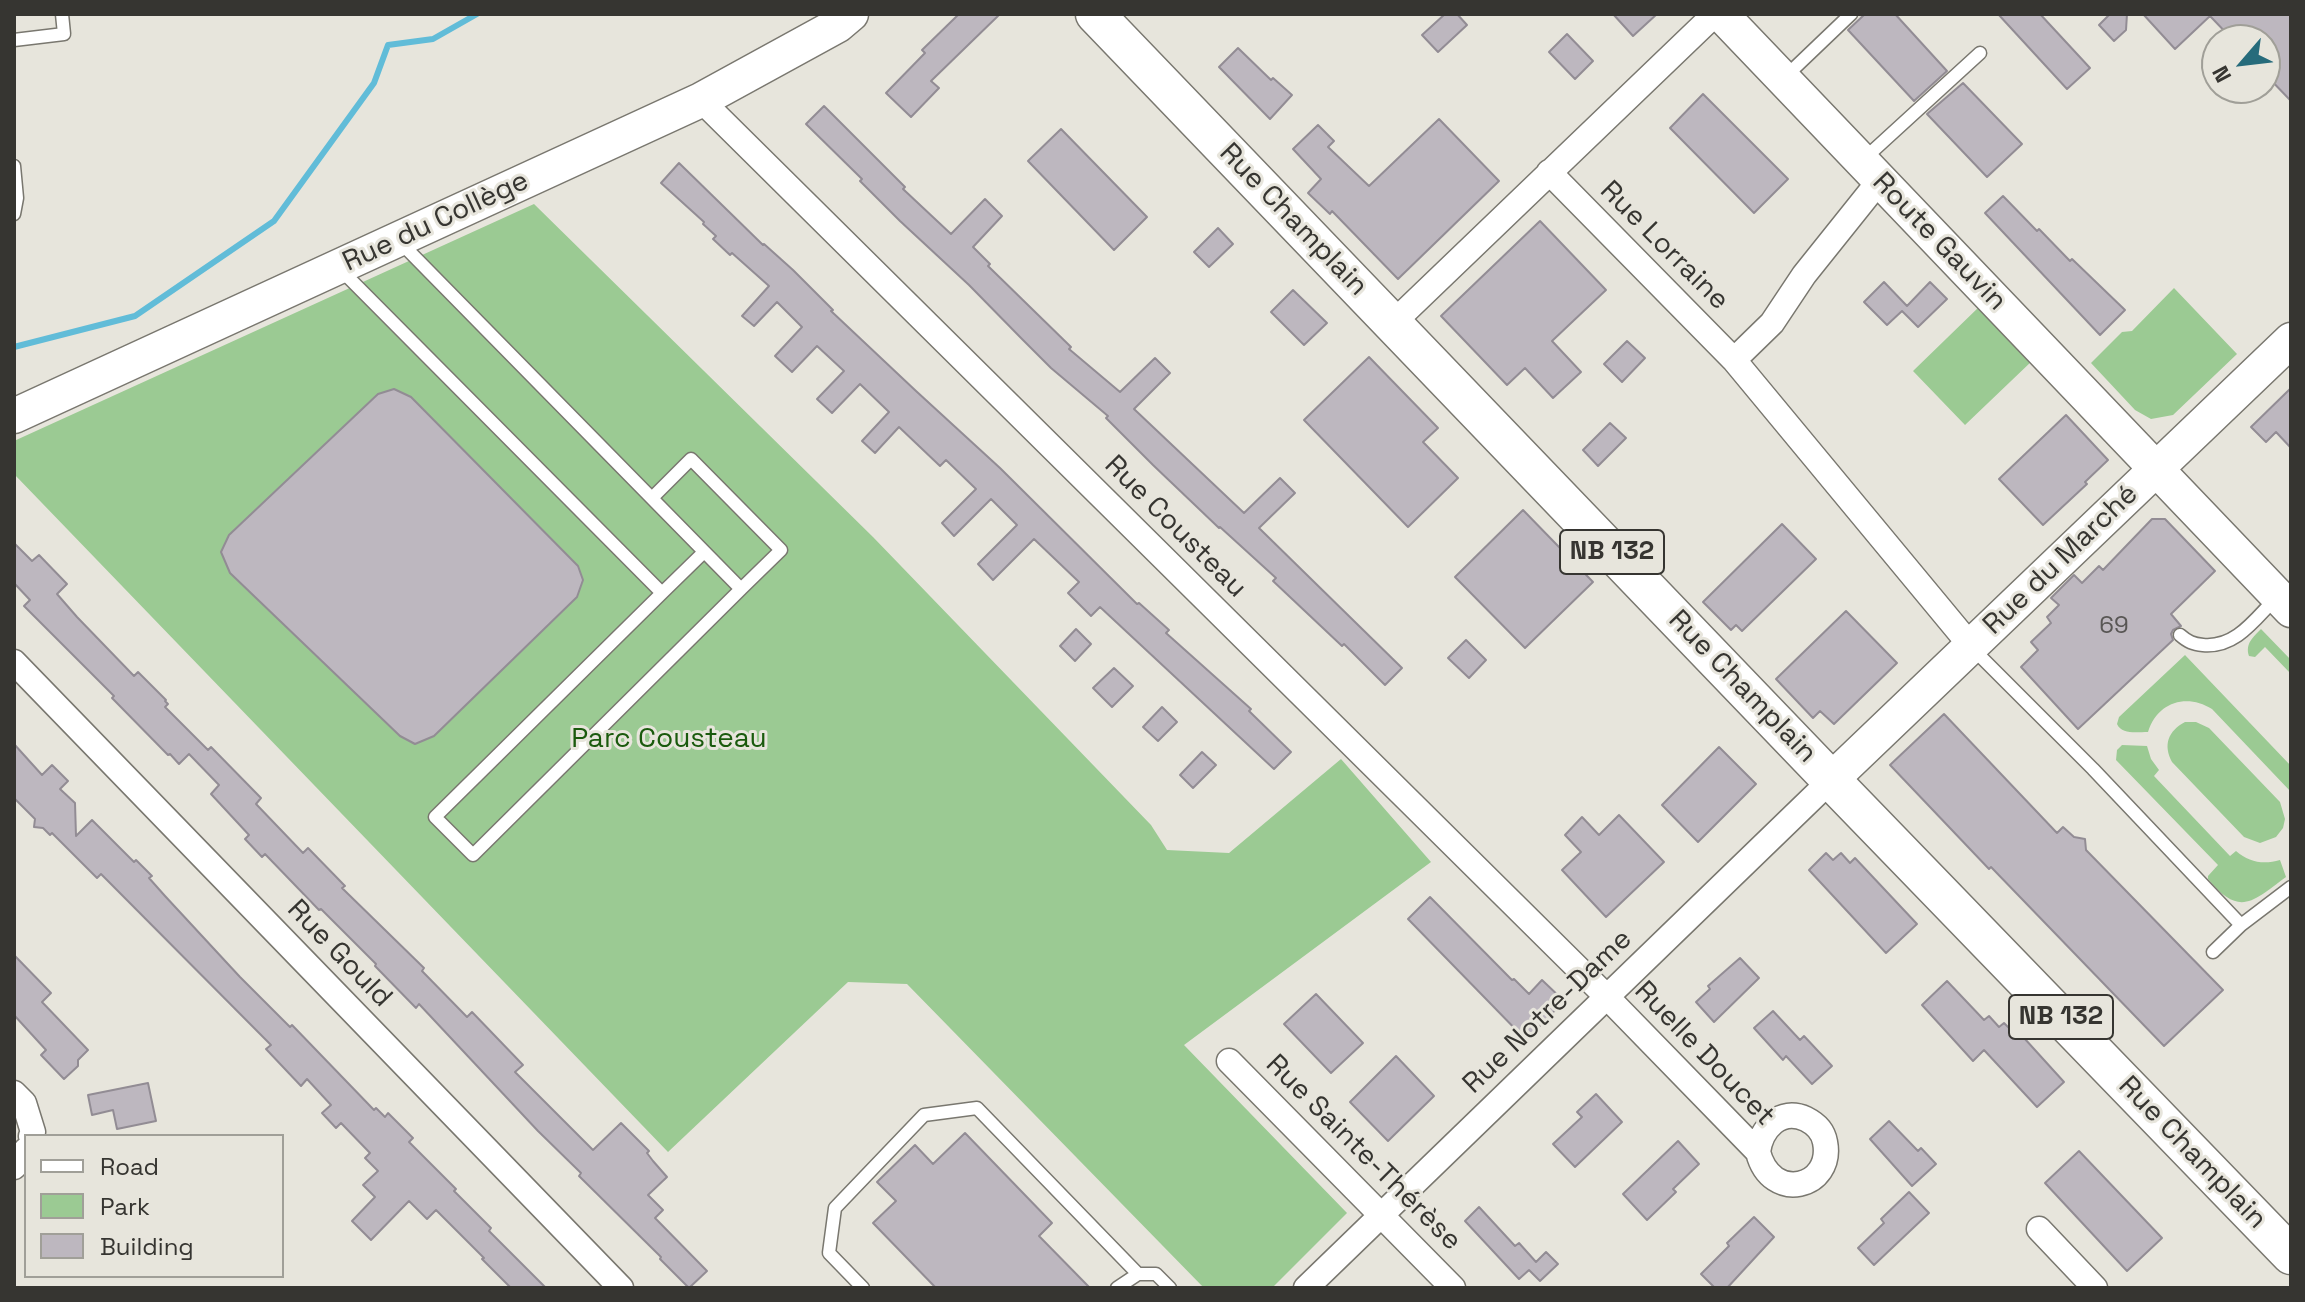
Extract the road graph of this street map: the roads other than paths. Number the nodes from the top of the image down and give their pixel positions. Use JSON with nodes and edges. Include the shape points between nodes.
{"nodes":[{"id":1,"x":62,"y":14,"type":"edge"},
{"id":2,"x":851,"y":14,"type":"edge"},
{"id":3,"x":1095,"y":14,"type":"edge"},
{"id":4,"x":1715,"y":14,"type":"edge"},
{"id":5,"x":1721,"y":14,"type":"edge"},
{"id":6,"x":1851,"y":14,"type":"edge"},
{"id":7,"x":14,"y":40,"type":"edge"},
{"id":8,"x":1980,"y":53,"type":"dead end"},
{"id":9,"x":1782,"y":79,"type":"junction"},
{"id":10,"x":701,"y":100,"type":"junction"},
{"id":11,"x":14,"y":166,"type":"edge"},
{"id":12,"x":1871,"y":171,"type":"junction"},
{"id":13,"x":1549,"y":172,"type":"junction"},
{"id":14,"x":14,"y":214,"type":"edge"},
{"id":15,"x":397,"y":240,"type":"junction"},
{"id":16,"x":338,"y":267,"type":"junction"},
{"id":17,"x":1392,"y":324,"type":"junction"},
{"id":18,"x":2291,"y":340,"type":"edge"},
{"id":19,"x":1734,"y":360,"type":"junction"},
{"id":20,"x":15,"y":413,"type":"edge"},
{"id":21,"x":2157,"y":469,"type":"junction"},
{"id":22,"x":652,"y":498,"type":"junction"},
{"id":23,"x":704,"y":552,"type":"junction"},
{"id":24,"x":741,"y":589,"type":"junction"},
{"id":25,"x":662,"y":593,"type":"junction"},
{"id":26,"x":2285,"y":603,"type":"edge"},
{"id":27,"x":2180,"y":635,"type":"dead end"},
{"id":28,"x":1971,"y":646,"type":"junction"},
{"id":29,"x":14,"y":662,"type":"edge"},
{"id":30,"x":1831,"y":780,"type":"junction"},
{"id":31,"x":2291,"y":887,"type":"edge"},
{"id":32,"x":2241,"y":925,"type":"junction"},
{"id":33,"x":2213,"y":952,"type":"dead end"},
{"id":34,"x":1607,"y":997,"type":"junction"},
{"id":35,"x":1229,"y":1061,"type":"dead end"},
{"id":36,"x":14,"y":1093,"type":"edge"},
{"id":37,"x":32,"y":1134,"type":"edge"},
{"id":38,"x":1758,"y":1152,"type":"dead end"},
{"id":39,"x":1382,"y":1215,"type":"junction"},
{"id":40,"x":2039,"y":1229,"type":"dead end"},
{"id":41,"x":2291,"y":1255,"type":"edge"},
{"id":42,"x":1138,"y":1274,"type":"junction"},
{"id":43,"x":621,"y":1288,"type":"edge"},
{"id":44,"x":863,"y":1288,"type":"edge"},
{"id":45,"x":1117,"y":1288,"type":"edge"},
{"id":46,"x":1170,"y":1288,"type":"edge"},
{"id":47,"x":1306,"y":1288,"type":"edge"},
{"id":48,"x":1453,"y":1288,"type":"edge"},
{"id":49,"x":2095,"y":1288,"type":"edge"}],
"edges":[{"from":1,"to":7,"type":"lane","via":[[64,34]]},
{"from":2,"to":10,"type":"street","name":"Rue du Collège"},
{"from":3,"to":17,"type":"main road","name":"Rue Champlain","number":"NB 132"},
{"from":4,"to":13,"type":"street"},
{"from":5,"to":9,"type":"street","name":"Route Gauvin"},
{"from":6,"to":9,"type":"lane"},
{"from":8,"to":12,"type":"lane"},
{"from":9,"to":12,"type":"street","name":"Route Gauvin"},
{"from":10,"to":15,"type":"street","name":"Rue du Collège"},
{"from":10,"to":34,"type":"street","name":"Rue Cousteau"},
{"from":11,"to":14,"type":"lane"},
{"from":12,"to":19,"type":"street","via":[[1772,323]]},
{"from":12,"to":21,"type":"street","name":"Route Gauvin"},
{"from":13,"to":17,"type":"street"},
{"from":13,"to":19,"type":"street","name":"Rue Lorraine"},
{"from":15,"to":16,"type":"street","name":"Rue du Collège"},
{"from":15,"to":22,"type":"lane"},
{"from":16,"to":20,"type":"street","name":"Rue du Collège"},
{"from":16,"to":25,"type":"lane"},
{"from":17,"to":30,"type":"main road","name":"Rue Champlain","number":"NB 132"},
{"from":18,"to":21,"type":"street","name":"Rue du Marché"},
{"from":19,"to":28,"type":"street","name":"Rue Lorraine"},
{"from":21,"to":26,"type":"street","name":"Route Gauvin"},
{"from":21,"to":28,"type":"street","name":"Rue du Marché"},
{"from":22,"to":23,"type":"lane"},
{"from":22,"to":24,"type":"lane","via":[[691,459],[781,550]]},
{"from":23,"to":24,"type":"lane"},
{"from":23,"to":25,"type":"lane"},
{"from":24,"to":25,"type":"lane","via":[[473,855],[435,817]]},
{"from":26,"to":27,"type":"lane","via":[[2225,644],[2192,643]]},
{"from":28,"to":30,"type":"street","name":"Rue du Marché"},
{"from":28,"to":32,"type":"lane"},
{"from":29,"to":43,"type":"street","name":"Rue Gould"},
{"from":30,"to":34,"type":"street","name":"Rue Notre-Dame"},
{"from":30,"to":41,"type":"main road","name":"Rue Champlain","number":"NB 132"},
{"from":31,"to":32,"type":"lane"},
{"from":32,"to":33,"type":"lane"},
{"from":34,"to":38,"type":"street","name":"Ruelle Doucet"},
{"from":34,"to":39,"type":"street","name":"Rue Notre-Dame"},
{"from":35,"to":39,"type":"street","name":"Rue Sainte-Thérèse"},
{"from":36,"to":37,"type":"street","via":[[24,1103]]},
{"from":39,"to":47,"type":"street","name":"Rue Notre-Dame"},
{"from":39,"to":48,"type":"street","name":"Rue Sainte-Thérèse"},
{"from":40,"to":49,"type":"street"},
{"from":42,"to":44,"type":"lane","via":[[977,1108],[924,1115],[835,1208],[829,1253]]},
{"from":42,"to":45,"type":"lane"},
{"from":42,"to":46,"type":"lane","via":[[1156,1274]]}]}
